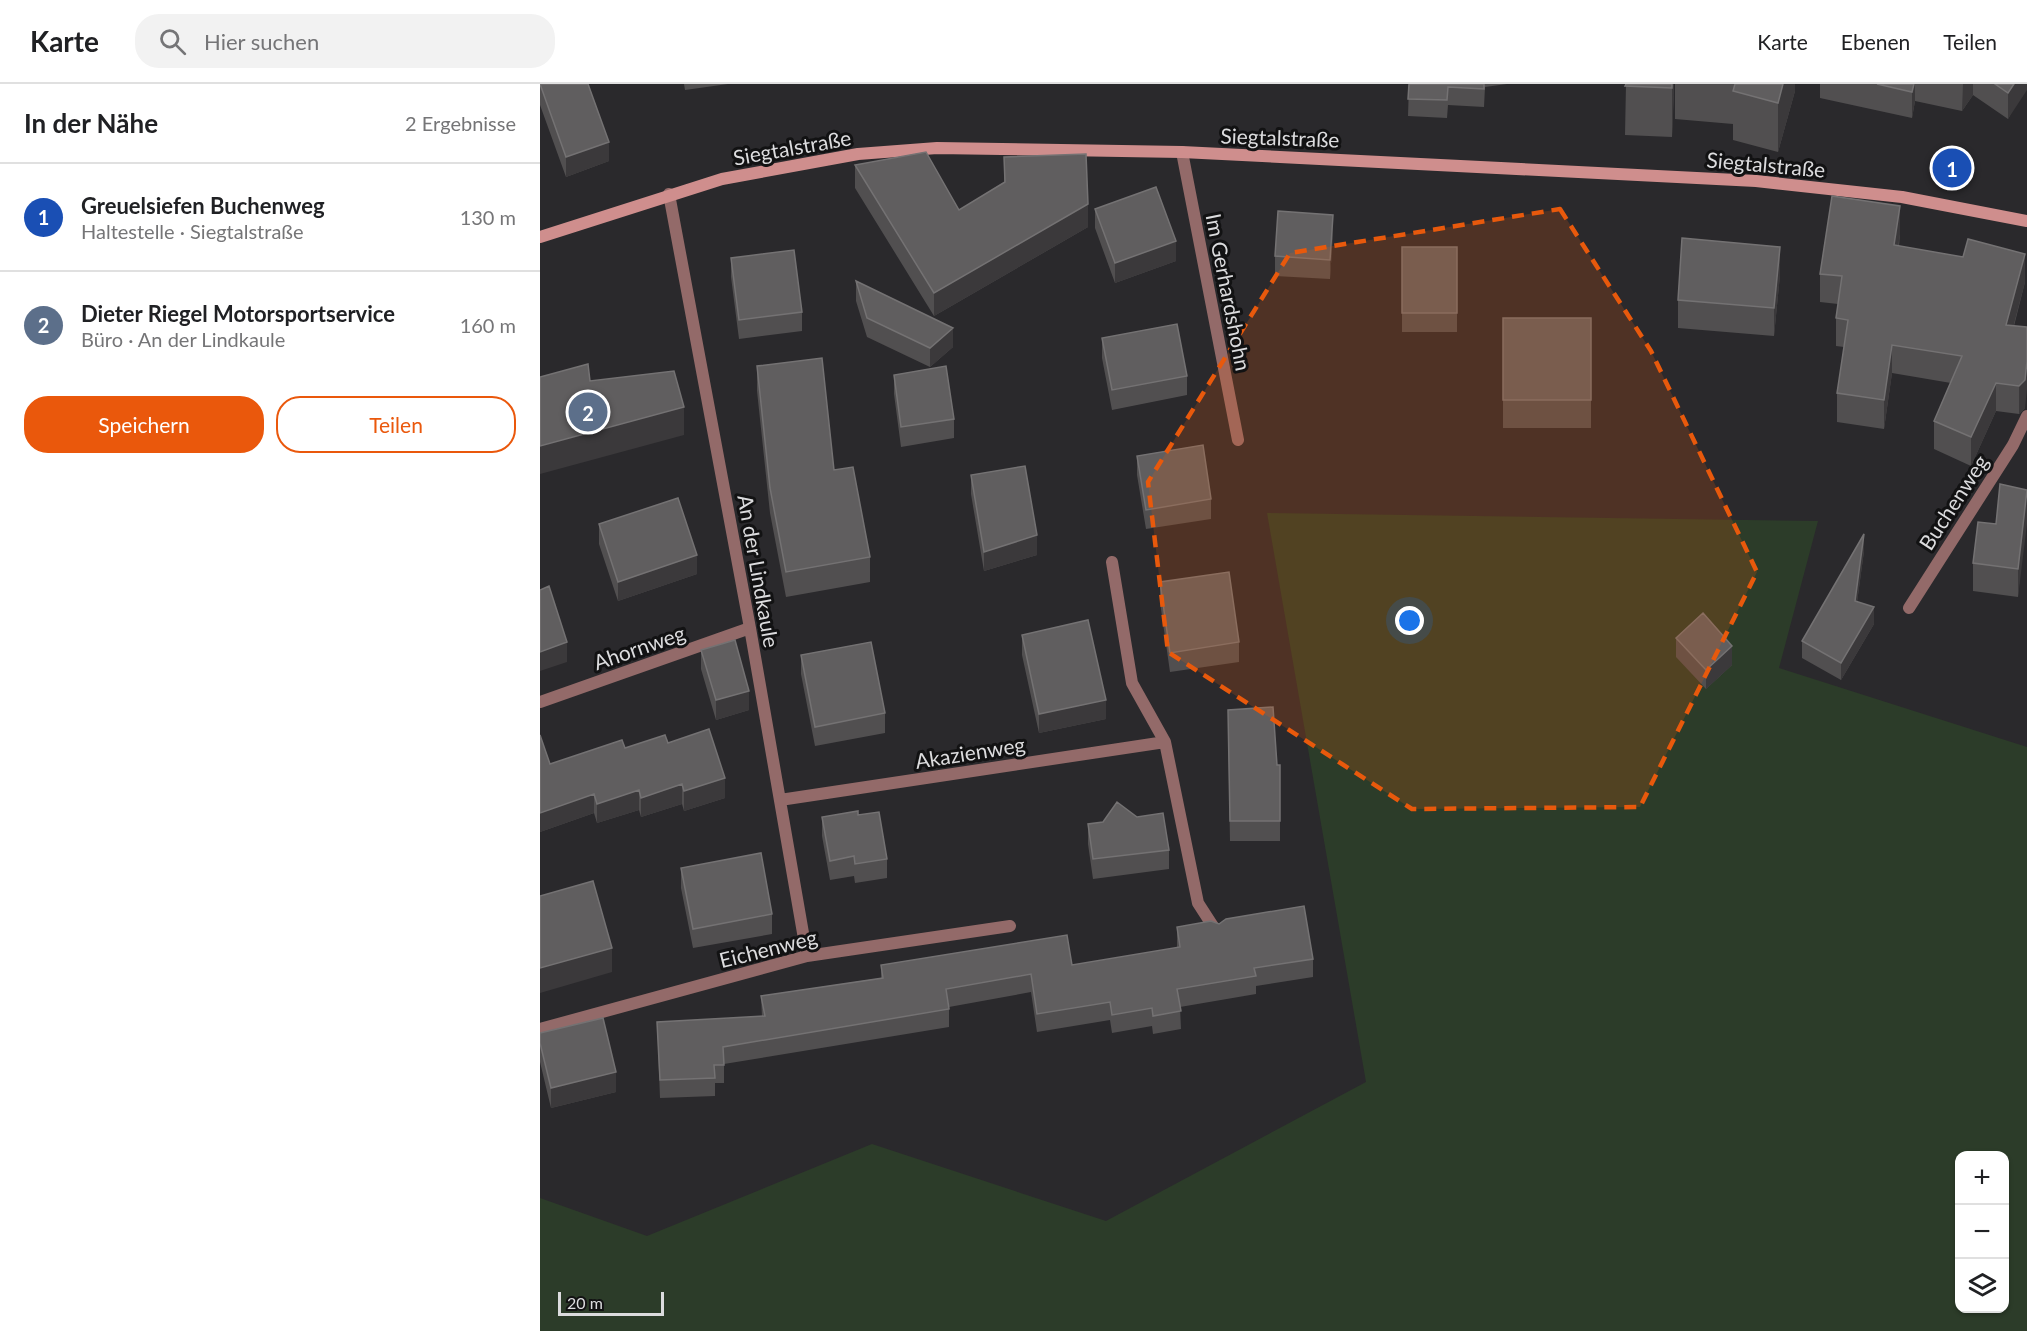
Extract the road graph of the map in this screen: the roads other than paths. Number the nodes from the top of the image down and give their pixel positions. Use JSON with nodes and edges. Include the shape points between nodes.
{"nodes":[{"id":1,"x":1182,"y":152,"type":"junction"},
{"id":2,"x":669,"y":194,"type":"junction"},
{"id":3,"x":2027,"y":222,"type":"edge"},
{"id":4,"x":540,"y":237,"type":"edge"},
{"id":5,"x":2027,"y":417,"type":"edge"},
{"id":6,"x":1238,"y":440,"type":"dead end"},
{"id":7,"x":1112,"y":562,"type":"dead end"},
{"id":8,"x":1909,"y":608,"type":"dead end"},
{"id":9,"x":750,"y":628,"type":"junction"},
{"id":10,"x":540,"y":702,"type":"edge"},
{"id":11,"x":1165,"y":742,"type":"junction"},
{"id":12,"x":780,"y":800,"type":"junction"},
{"id":13,"x":1010,"y":926,"type":"dead end"},
{"id":14,"x":1218,"y":934,"type":"edge"},
{"id":15,"x":807,"y":956,"type":"junction"},
{"id":16,"x":540,"y":1029,"type":"edge"}],
"edges":[{"from":1,"to":2,"type":"main road","name":"Siegtalstraße","via":[[1050,148],[858,154],[781,166]]},
{"from":1,"to":3,"type":"main road","name":"Siegtalstraße","via":[[1756,181],[1902,197]]},
{"from":1,"to":6,"type":"street","name":"Im Gerhardshohn"},
{"from":2,"to":4,"type":"main road","name":"Siegtalstraße"},
{"from":2,"to":9,"type":"street","name":"An der Lindkaule"},
{"from":5,"to":8,"type":"street","name":"Buchenweg"},
{"from":7,"to":11,"type":"street","via":[[1132,683]]},
{"from":9,"to":10,"type":"street","name":"Ahornweg"},
{"from":9,"to":12,"type":"street","name":"An der Lindkaule"},
{"from":11,"to":12,"type":"street","name":"Akazienweg"},
{"from":11,"to":14,"type":"street","via":[[1198,903]]},
{"from":12,"to":15,"type":"street","name":"An der Lindkaule"},
{"from":13,"to":15,"type":"street","name":"Eichenweg"},
{"from":15,"to":16,"type":"street","name":"Eichenweg"}]}
